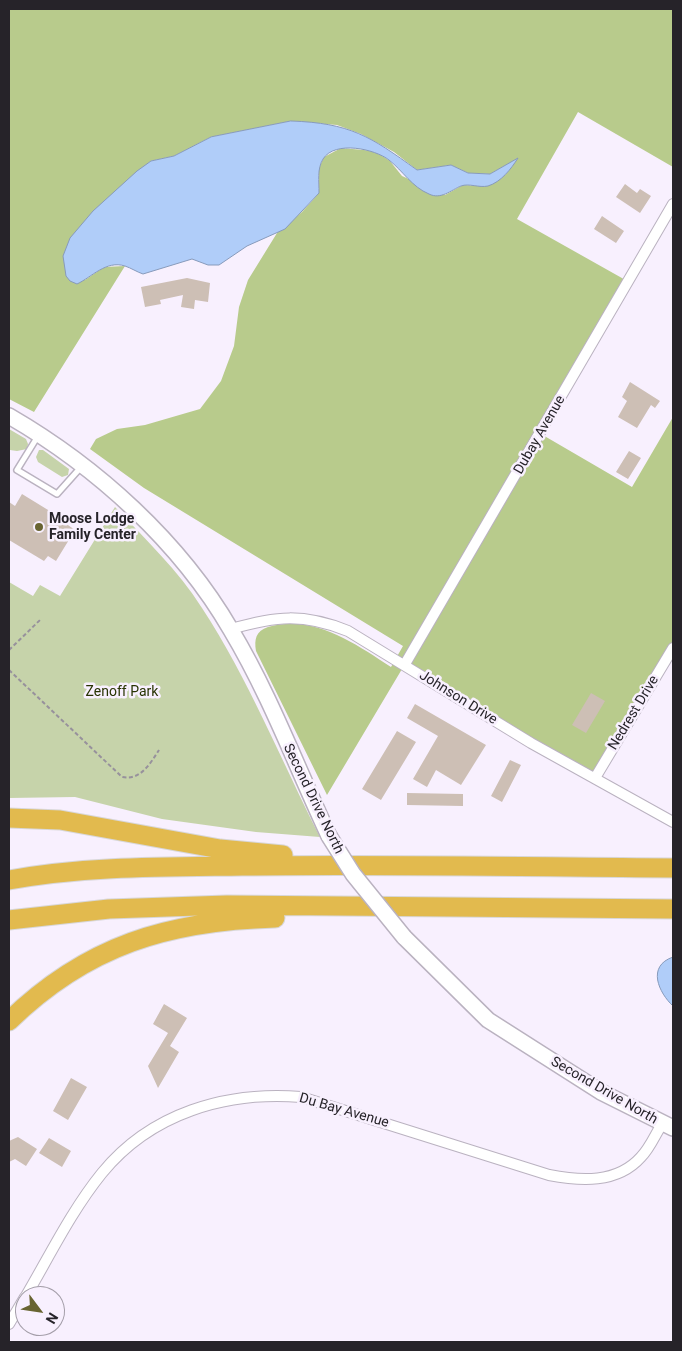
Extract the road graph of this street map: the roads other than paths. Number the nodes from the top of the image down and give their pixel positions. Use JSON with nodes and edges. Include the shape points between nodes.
{"nodes":[{"id":1,"x":673,"y":204,"type":"edge"},
{"id":2,"x":9,"y":416,"type":"edge"},
{"id":3,"x":39,"y":435,"type":"junction"},
{"id":4,"x":83,"y":465,"type":"junction"},
{"id":5,"x":231,"y":629,"type":"junction"},
{"id":6,"x":673,"y":648,"type":"edge"},
{"id":7,"x":405,"y":664,"type":"junction"},
{"id":8,"x":595,"y":778,"type":"junction"},
{"id":9,"x":9,"y":818,"type":"edge"},
{"id":10,"x":673,"y":822,"type":"edge"},
{"id":11,"x":340,"y":866,"type":"junction"},
{"id":12,"x":673,"y":868,"type":"edge"},
{"id":13,"x":9,"y":880,"type":"edge"},
{"id":14,"x":385,"y":906,"type":"junction"},
{"id":15,"x":673,"y":909,"type":"edge"},
{"id":16,"x":9,"y":920,"type":"edge"},
{"id":17,"x":9,"y":1021,"type":"edge"},
{"id":18,"x":668,"y":1126,"type":"edge"},
{"id":19,"x":31,"y":1286,"type":"edge"}],
"edges":[{"from":1,"to":7,"type":"street","name":"Dubay Avenue"},
{"from":2,"to":3,"type":"street","name":"Second Drive North"},
{"from":3,"to":4,"type":"street","name":"Second Drive North"},
{"from":3,"to":4,"type":"lane","via":[[18,470],[57,494]]},
{"from":4,"to":5,"type":"street","name":"Second Drive North","via":[[170,548]]},
{"from":5,"to":7,"type":"street","name":"Johnson Drive","via":[[265,619],[325,622],[348,631]]},
{"from":5,"to":18,"type":"street","name":"Second Drive North","bridge":true,"via":[[329,836],[353,874],[404,937],[488,1020],[601,1092]]},
{"from":6,"to":8,"type":"street","name":"Nedrest Drive"},
{"from":7,"to":8,"type":"street","name":"Johnson Drive","via":[[469,706]]},
{"from":8,"to":10,"type":"street","name":"Johnson Drive"},
{"from":9,"to":11,"type":"highway","via":[[92,824],[220,849],[313,857]]},
{"from":11,"to":12,"type":"highway"},
{"from":11,"to":13,"type":"highway","via":[[128,868]]},
{"from":14,"to":15,"type":"highway"},
{"from":14,"to":16,"type":"highway","via":[[109,909]]},
{"from":14,"to":17,"type":"highway","via":[[359,915],[212,922],[151,935],[68,974]]},
{"from":18,"to":19,"type":"street","name":"Du Bay Avenue","via":[[630,1166],[604,1177],[576,1180],[549,1175],[300,1097],[249,1096],[208,1104],[160,1124],[119,1155],[89,1191]]}]}
